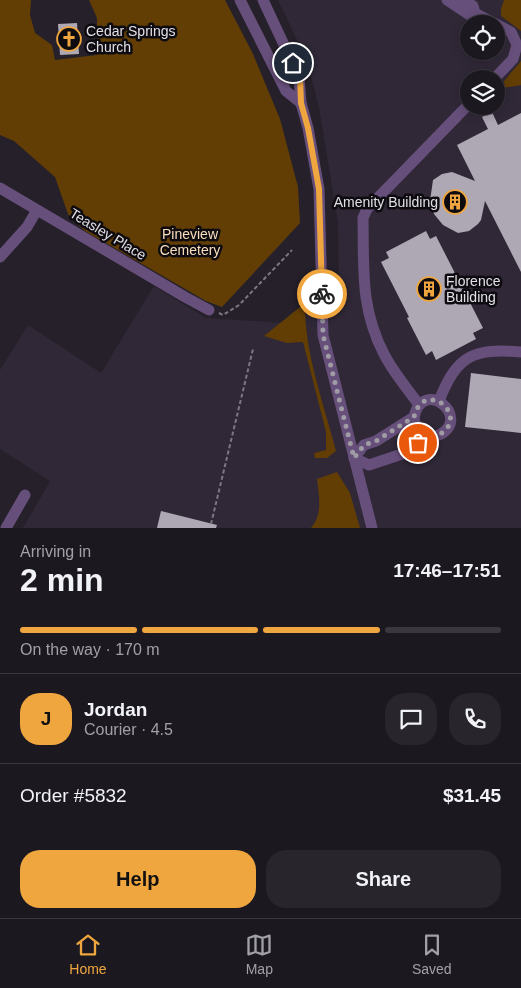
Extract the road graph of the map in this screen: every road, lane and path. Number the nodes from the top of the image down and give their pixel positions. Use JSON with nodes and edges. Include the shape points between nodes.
{"nodes":[{"id":1,"x":240,"y":0,"type":"edge"},
{"id":2,"x":263,"y":0,"type":"edge"},
{"id":3,"x":447,"y":0,"type":"edge"},
{"id":4,"x":463,"y":0,"type":"edge"},
{"id":5,"x":475,"y":12,"type":"junction"},
{"id":6,"x":480,"y":15,"type":"edge"},
{"id":7,"x":505,"y":29,"type":"edge"},
{"id":8,"x":503,"y":70,"type":"edge"},
{"id":9,"x":301,"y":103,"type":"junction"},
{"id":10,"x":460,"y":113,"type":"edge"},
{"id":11,"x":0,"y":188,"type":"edge"},
{"id":12,"x":37,"y":210,"type":"junction"},
{"id":13,"x":292,"y":250,"type":"dead end"},
{"id":14,"x":0,"y":257,"type":"edge"},
{"id":15,"x":209,"y":310,"type":"joint"},
{"id":16,"x":254,"y":349,"type":"dead end"},
{"id":17,"x":521,"y":352,"type":"edge"},
{"id":18,"x":439,"y":401,"type":"junction"},
{"id":19,"x":419,"y":405,"type":"junction"},
{"id":20,"x":414,"y":417,"type":"junction"},
{"id":21,"x":428,"y":436,"type":"junction"},
{"id":22,"x":354,"y":458,"type":"junction"},
{"id":23,"x":25,"y":495,"type":"dead end"},
{"id":24,"x":210,"y":524,"type":"dead end"},
{"id":25,"x":6,"y":528,"type":"edge"},
{"id":26,"x":372,"y":528,"type":"edge"}],
"edges":[{"from":1,"to":9,"type":"street","via":[[286,91]]},
{"from":2,"to":9,"type":"street","via":[[300,77]]},
{"from":3,"to":5,"type":"street","via":[[468,14]]},
{"from":4,"to":5,"type":"street","via":[[473,6]]},
{"from":5,"to":6,"type":"street"},
{"from":7,"to":8,"type":"street","via":[[511,32],[518,45],[513,59]]},
{"from":9,"to":22,"type":"street","via":[[319,189],[323,335]]},
{"from":10,"to":19,"type":"street","via":[[367,209],[363,218],[363,284],[368,314],[384,354]]},
{"from":11,"to":12,"type":"street","name":"Teasley Place"},
{"from":12,"to":14,"type":"street"},
{"from":12,"to":15,"type":"street","name":"Teasley Place"},
{"from":13,"to":15,"type":"path","via":[[239,306],[223,315]]},
{"from":16,"to":24,"type":"path"},
{"from":17,"to":18,"type":"street","via":[[487,351],[467,359],[453,372]]},
{"from":18,"to":19,"type":"street","via":[[430,400]]},
{"from":18,"to":21,"type":"street","via":[[449,412],[449,423],[443,433]]},
{"from":19,"to":20,"type":"street"},
{"from":20,"to":21,"type":"street","via":[[417,429]]},
{"from":20,"to":22,"type":"street","via":[[364,445]]},
{"from":21,"to":22,"type":"street","via":[[405,453],[369,465]]},
{"from":22,"to":26,"type":"street"},
{"from":23,"to":25,"type":"street"}]}
